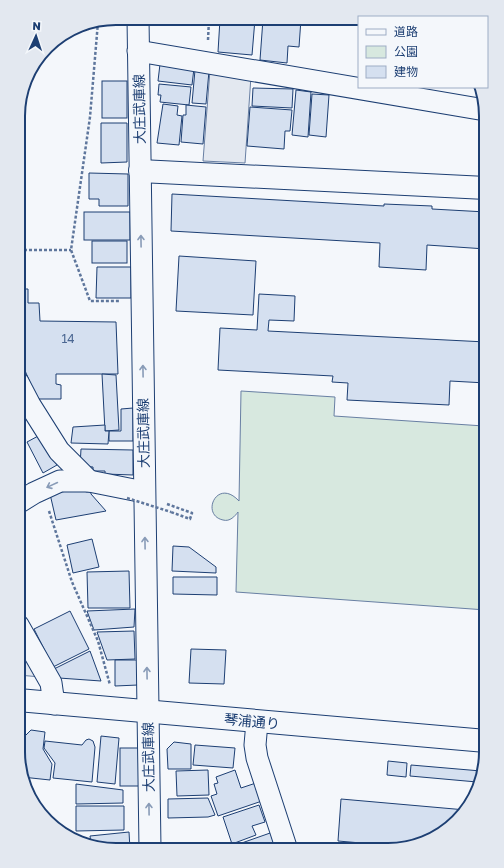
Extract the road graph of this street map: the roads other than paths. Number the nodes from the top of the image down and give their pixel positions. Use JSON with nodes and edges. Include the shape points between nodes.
{"nodes":[{"id":1,"x":138,"y":25,"type":"edge"},
{"id":2,"x":138,"y":51,"type":"junction"},
{"id":3,"x":479,"y":109,"type":"edge"},
{"id":4,"x":140,"y":171,"type":"junction"},
{"id":5,"x":479,"y":188,"type":"edge"},
{"id":6,"x":25,"y":395,"type":"edge"},
{"id":7,"x":89,"y":481,"type":"junction"},
{"id":8,"x":135,"y":495,"type":"junction"},
{"id":9,"x":25,"y":499,"type":"edge"},
{"id":10,"x":25,"y":637,"type":"edge"},
{"id":11,"x":25,"y":703,"type":"edge"},
{"id":12,"x":54,"y":704,"type":"junction"},
{"id":13,"x":147,"y":712,"type":"junction"},
{"id":14,"x":257,"y":722,"type":"junction"},
{"id":15,"x":479,"y":740,"type":"edge"},
{"id":16,"x":150,"y":843,"type":"edge"},
{"id":17,"x":285,"y":843,"type":"edge"}],
"edges":[{"from":1,"to":2,"type":"street","name":"大庄武庫線"},
{"from":2,"to":3,"type":"street"},
{"from":2,"to":4,"type":"street","name":"大庄武庫線"},
{"from":4,"to":5,"type":"street"},
{"from":8,"to":4,"type":"street","name":"大庄武庫線","one_way":true,"via":[[142,301]]},
{"from":6,"to":7,"type":"street","via":[[59,451]]},
{"from":7,"to":8,"type":"street"},
{"from":7,"to":9,"type":"street","one_way":true,"via":[[60,481]]},
{"from":13,"to":8,"type":"street","name":"大庄武庫線","one_way":true},
{"from":10,"to":12,"type":"street","via":[[51,683]]},
{"from":11,"to":12,"type":"street","name":"琴浦通り"},
{"from":12,"to":13,"type":"street","name":"琴浦通り"},
{"from":13,"to":14,"type":"street","name":"琴浦通り"},
{"from":16,"to":13,"type":"street","name":"大庄武庫線","one_way":true},
{"from":14,"to":15,"type":"street","name":"琴浦通り"},
{"from":14,"to":17,"type":"street","via":[[257,758]]}]}
